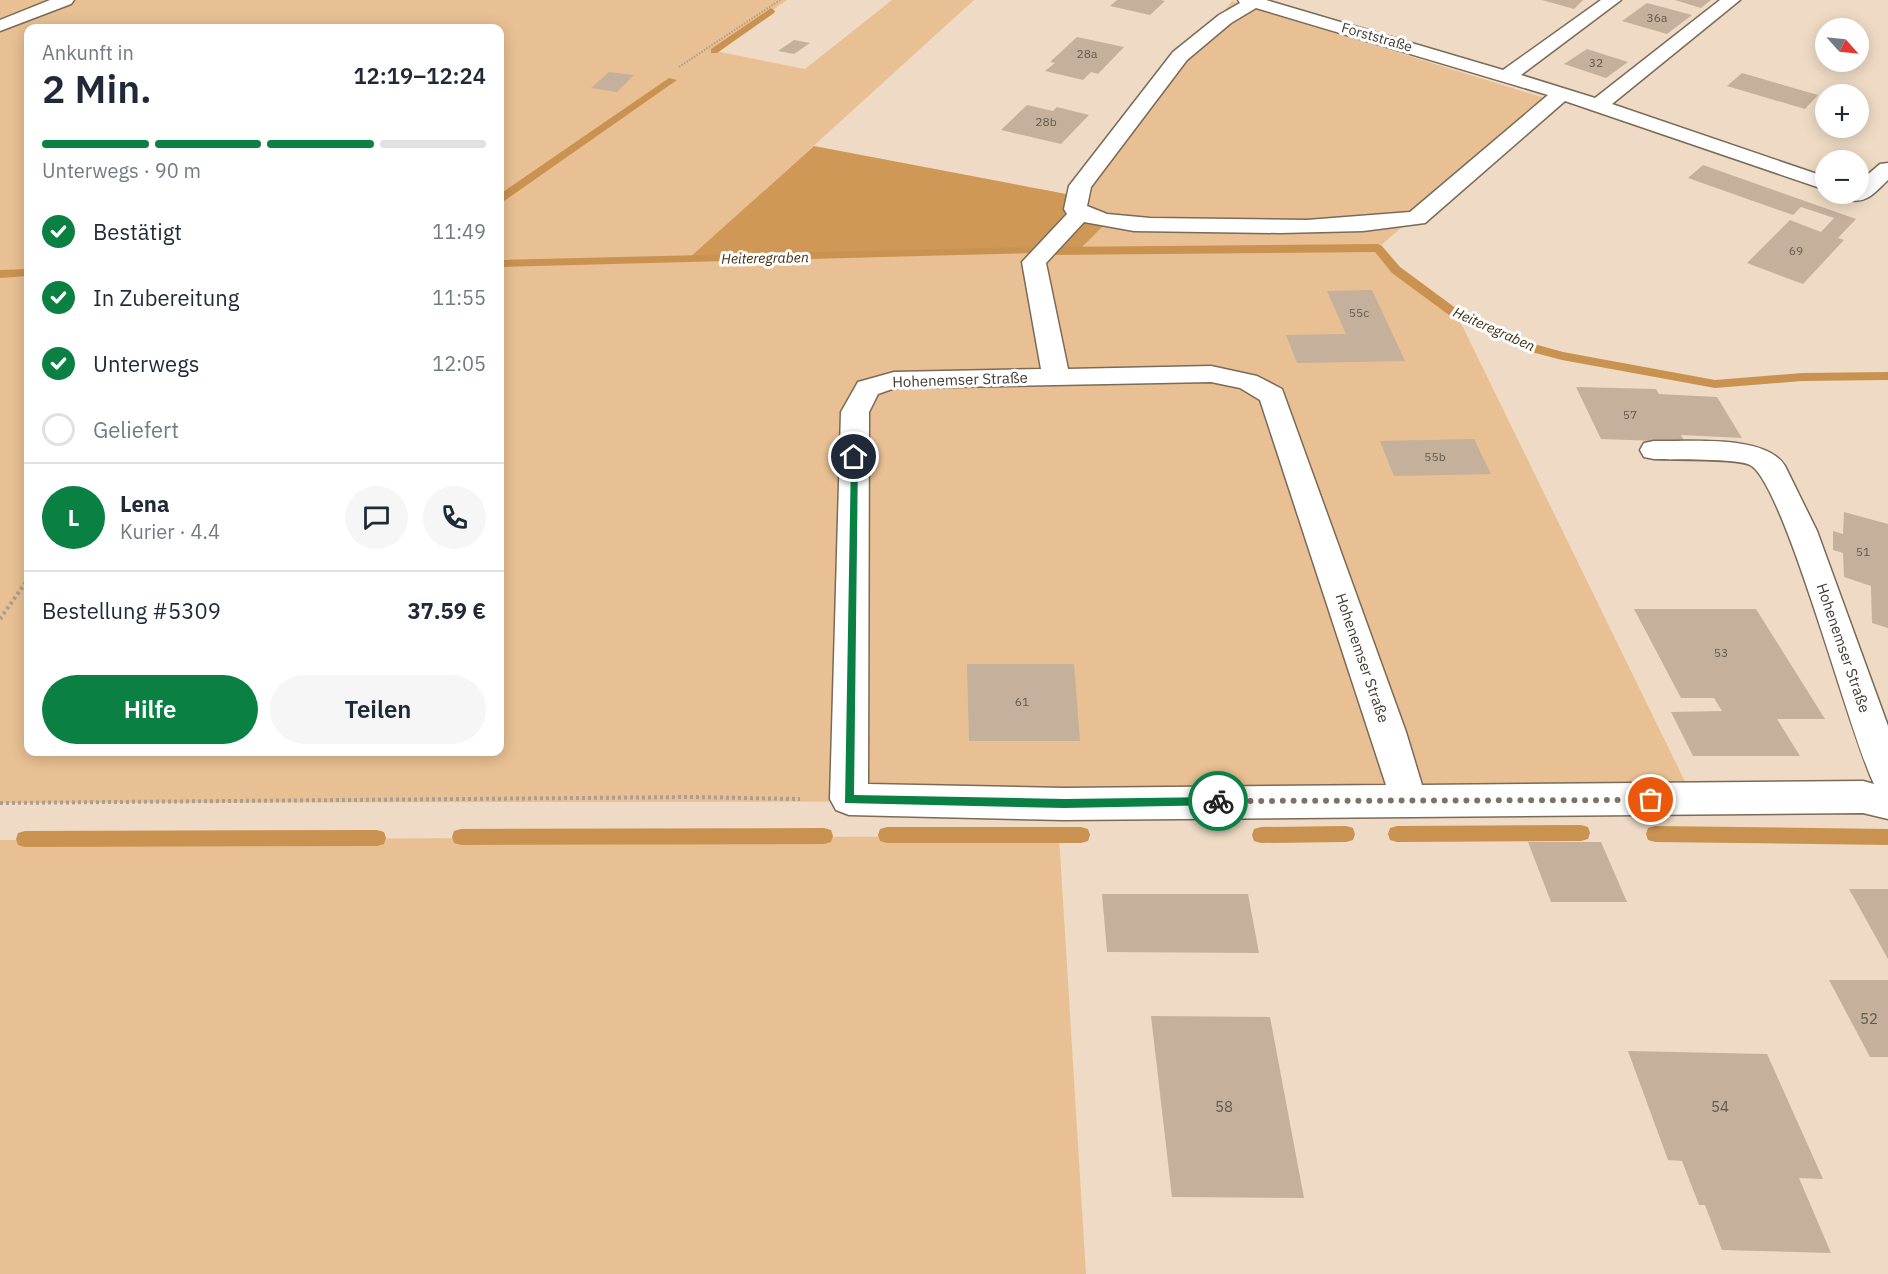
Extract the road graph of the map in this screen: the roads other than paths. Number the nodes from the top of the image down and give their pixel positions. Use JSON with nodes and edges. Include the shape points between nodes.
{"nodes":[{"id":1,"x":65,"y":0,"type":"edge"},
{"id":2,"x":1612,"y":0,"type":"edge"},
{"id":3,"x":1731,"y":0,"type":"edge"},
{"id":4,"x":1250,"y":1,"type":"edge"},
{"id":5,"x":1285,"y":5,"type":"edge"},
{"id":6,"x":0,"y":26,"type":"edge"},
{"id":7,"x":1507,"y":76,"type":"junction"},
{"id":8,"x":1562,"y":93,"type":"junction"},
{"id":9,"x":1599,"y":105,"type":"junction"},
{"id":10,"x":1888,"y":169,"type":"edge"},
{"id":11,"x":1815,"y":179,"type":"edge"},
{"id":12,"x":1869,"y":190,"type":"edge"},
{"id":13,"x":1081,"y":212,"type":"junction"},
{"id":14,"x":1056,"y":377,"type":"junction"},
{"id":15,"x":1654,"y":450,"type":"dead end"},
{"id":16,"x":1888,"y":776,"type":"edge"},
{"id":17,"x":1409,"y":801,"type":"junction"},
{"id":18,"x":1888,"y":803,"type":"edge"}],
"edges":[{"from":1,"to":6,"type":"street"},
{"from":2,"to":7,"type":"street"},
{"from":3,"to":9,"type":"street"},
{"from":4,"to":5,"type":"street","name":"Forststraße"},
{"from":4,"to":13,"type":"street","via":[[1180,56],[1080,186],[1075,209]]},
{"from":5,"to":7,"type":"street","name":"Forststraße"},
{"from":7,"to":8,"type":"street","name":"Forststraße"},
{"from":8,"to":9,"type":"street","name":"Forststraße"},
{"from":8,"to":13,"type":"street","via":[[1417,218],[1389,223],[1272,227],[1125,223],[1088,217]]},
{"from":9,"to":11,"type":"street","name":"Forststraße"},
{"from":10,"to":12,"type":"street"},
{"from":13,"to":14,"type":"street","via":[[1034,262]]},
{"from":14,"to":17,"type":"street","name":"Hohenemser Straße","via":[[1211,374],[1248,382],[1272,396]]},
{"from":14,"to":17,"type":"street","name":"Hohenemser Straße","via":[[894,380],[867,388],[855,412],[849,799],[1064,804]]},
{"from":15,"to":16,"type":"street","name":"Hohenemser Straße","via":[[1744,453],[1771,466],[1802,531]]},
{"from":17,"to":18,"type":"street","via":[[1863,797]]}]}
